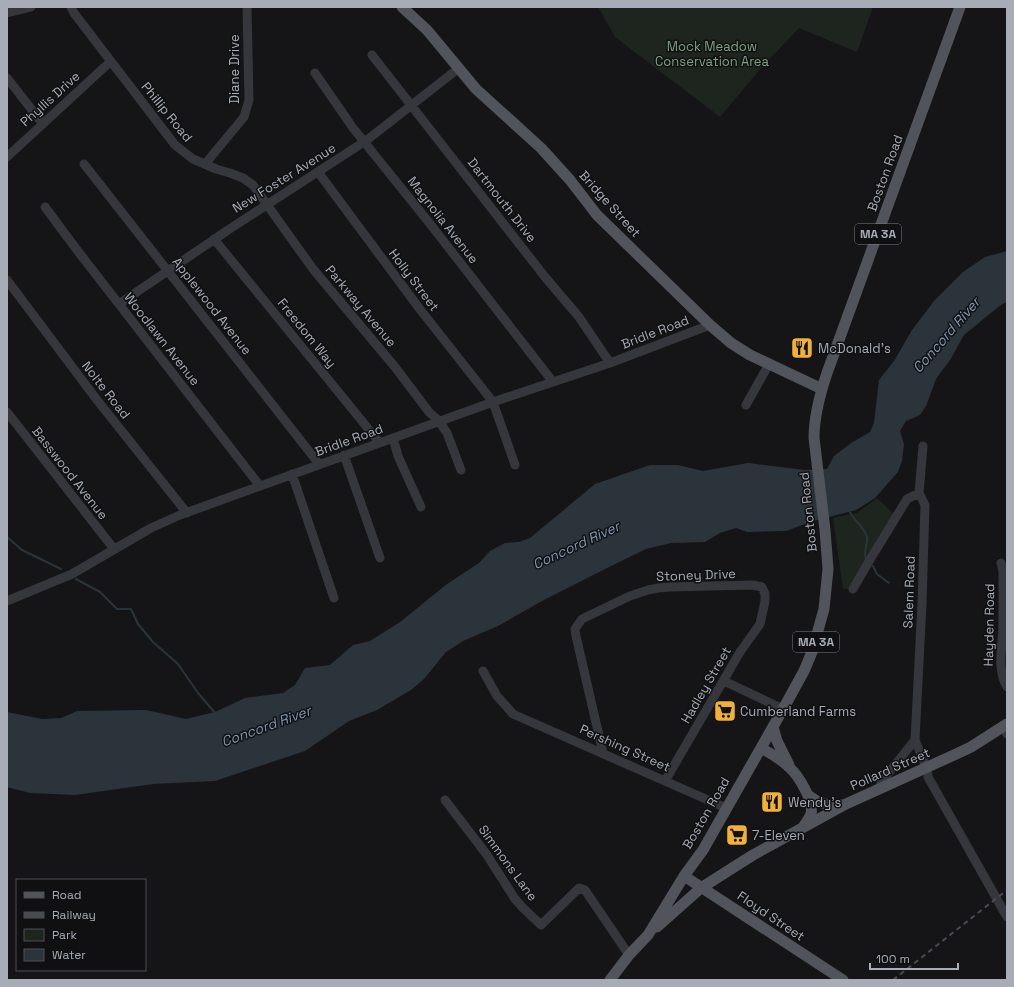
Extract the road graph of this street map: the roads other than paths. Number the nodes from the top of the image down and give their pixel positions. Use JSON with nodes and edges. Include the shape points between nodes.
{"nodes":[{"id":1,"x":31,"y":7,"type":"edge"},
{"id":2,"x":71,"y":7,"type":"edge"},
{"id":3,"x":247,"y":7,"type":"edge"},
{"id":4,"x":402,"y":7,"type":"edge"},
{"id":5,"x":960,"y":7,"type":"edge"},
{"id":6,"x":17,"y":9,"type":"edge"},
{"id":7,"x":7,"y":13,"type":"edge"},
{"id":8,"x":372,"y":55,"type":"dead end"},
{"id":9,"x":111,"y":61,"type":"junction"},
{"id":10,"x":459,"y":68,"type":"junction"},
{"id":11,"x":315,"y":73,"type":"dead end"},
{"id":12,"x":7,"y":78,"type":"edge"},
{"id":13,"x":411,"y":106,"type":"junction"},
{"id":14,"x":43,"y":124,"type":"junction"},
{"id":15,"x":365,"y":142,"type":"junction"},
{"id":16,"x":7,"y":157,"type":"edge"},
{"id":17,"x":84,"y":164,"type":"dead end"},
{"id":18,"x":205,"y":164,"type":"junction"},
{"id":19,"x":318,"y":172,"type":"junction"},
{"id":20,"x":267,"y":204,"type":"junction"},
{"id":21,"x":45,"y":207,"type":"dead end"},
{"id":22,"x":214,"y":239,"type":"junction"},
{"id":23,"x":168,"y":271,"type":"junction"},
{"id":24,"x":7,"y":280,"type":"edge"},
{"id":25,"x":119,"y":304,"type":"junction"},
{"id":26,"x":710,"y":325,"type":"junction"},
{"id":27,"x":610,"y":363,"type":"junction"},
{"id":28,"x":769,"y":364,"type":"junction"},
{"id":29,"x":553,"y":382,"type":"junction"},
{"id":30,"x":822,"y":389,"type":"junction"},
{"id":31,"x":492,"y":402,"type":"junction"},
{"id":32,"x":746,"y":405,"type":"dead end"},
{"id":33,"x":7,"y":412,"type":"edge"},
{"id":34,"x":439,"y":421,"type":"junction"},
{"id":35,"x":393,"y":438,"type":"junction"},
{"id":36,"x":379,"y":442,"type":"junction"},
{"id":37,"x":923,"y":446,"type":"dead end"},
{"id":38,"x":344,"y":455,"type":"junction"},
{"id":39,"x":319,"y":464,"type":"junction"},
{"id":40,"x":515,"y":465,"type":"dead end"},
{"id":41,"x":461,"y":470,"type":"dead end"},
{"id":42,"x":292,"y":474,"type":"junction"},
{"id":43,"x":260,"y":486,"type":"junction"},
{"id":44,"x":919,"y":493,"type":"junction"},
{"id":45,"x":421,"y":507,"type":"dead end"},
{"id":46,"x":187,"y":512,"type":"junction"},
{"id":47,"x":114,"y":549,"type":"junction"},
{"id":48,"x":380,"y":558,"type":"dead end"},
{"id":49,"x":1001,"y":563,"type":"dead end"},
{"id":50,"x":852,"y":589,"type":"dead end"},
{"id":51,"x":334,"y":598,"type":"dead end"},
{"id":52,"x":7,"y":601,"type":"edge"},
{"id":53,"x":765,"y":601,"type":"joint"},
{"id":54,"x":1005,"y":617,"type":"edge"},
{"id":55,"x":483,"y":671,"type":"dead end"},
{"id":56,"x":724,"y":681,"type":"junction"},
{"id":57,"x":1007,"y":687,"type":"edge"},
{"id":58,"x":783,"y":709,"type":"junction"},
{"id":59,"x":773,"y":727,"type":"junction"},
{"id":60,"x":1006,"y":728,"type":"edge"},
{"id":61,"x":915,"y":740,"type":"junction"},
{"id":62,"x":761,"y":748,"type":"junction"},
{"id":63,"x":603,"y":753,"type":"junction"},
{"id":64,"x":790,"y":768,"type":"junction"},
{"id":65,"x":927,"y":769,"type":"junction"},
{"id":66,"x":665,"y":781,"type":"junction"},
{"id":67,"x":880,"y":789,"type":"junction"},
{"id":68,"x":808,"y":795,"type":"junction"},
{"id":69,"x":445,"y":800,"type":"dead end"},
{"id":70,"x":846,"y":804,"type":"junction"},
{"id":71,"x":726,"y":808,"type":"junction"},
{"id":72,"x":802,"y":828,"type":"junction"},
{"id":73,"x":684,"y":876,"type":"junction"},
{"id":74,"x":718,"y":877,"type":"junction"},
{"id":75,"x":701,"y":888,"type":"junction"},
{"id":76,"x":720,"y":899,"type":"junction"},
{"id":77,"x":1007,"y":917,"type":"edge"},
{"id":78,"x":648,"y":935,"type":"junction"},
{"id":79,"x":629,"y":955,"type":"junction"},
{"id":80,"x":610,"y":980,"type":"edge"},
{"id":81,"x":843,"y":980,"type":"edge"}],
"edges":[{"from":1,"to":6,"type":"street"},
{"from":2,"to":9,"type":"street","name":"Phillip Road"},
{"from":3,"to":18,"type":"street","name":"Diane Drive","via":[[248,108],[244,117]]},
{"from":4,"to":10,"type":"main road","name":"Bridge Street","via":[[427,30]]},
{"from":5,"to":30,"type":"main road","name":"Boston Road","number":"MA 3A"},
{"from":6,"to":7,"type":"street"},
{"from":8,"to":13,"type":"street","name":"Dartmouth Drive"},
{"from":9,"to":14,"type":"street","name":"Phyllis Drive"},
{"from":9,"to":18,"type":"street","name":"Phillip Road","via":[[175,146]]},
{"from":10,"to":13,"type":"street","name":"New Foster Avenue"},
{"from":10,"to":26,"type":"main road","name":"Bridge Street","via":[[476,89],[541,148],[598,215]]},
{"from":11,"to":15,"type":"street","name":"Magnolia Avenue"},
{"from":12,"to":14,"type":"street"},
{"from":13,"to":15,"type":"street","name":"New Foster Avenue"},
{"from":13,"to":27,"type":"street","name":"Dartmouth Drive","via":[[579,317]]},
{"from":14,"to":16,"type":"street","name":"Phyllis Drive"},
{"from":15,"to":19,"type":"street","name":"New Foster Avenue"},
{"from":15,"to":29,"type":"street","name":"Magnolia Avenue"},
{"from":17,"to":23,"type":"street","name":"Applewood Avenue"},
{"from":18,"to":20,"type":"street","name":"Phillip Road","via":[[243,178],[253,185]]},
{"from":19,"to":20,"type":"street","name":"New Foster Avenue"},
{"from":19,"to":31,"type":"street","name":"Holly Street"},
{"from":20,"to":22,"type":"street","name":"New Foster Avenue"},
{"from":20,"to":34,"type":"street","name":"Parkway Avenue","via":[[313,269]]},
{"from":21,"to":25,"type":"street","name":"Woodlawn Avenue"},
{"from":22,"to":23,"type":"street","name":"New Foster Avenue"},
{"from":22,"to":36,"type":"street","name":"Freedom Way"},
{"from":23,"to":25,"type":"street","name":"New Foster Avenue"},
{"from":23,"to":39,"type":"street","name":"Applewood Avenue"},
{"from":24,"to":46,"type":"street","name":"Nolte Road","via":[[97,400]]},
{"from":25,"to":43,"type":"street","name":"Woodlawn Avenue"},
{"from":26,"to":27,"type":"street","name":"Bridle Road"},
{"from":26,"to":28,"type":"main road","name":"Bridge Street","via":[[731,343]]},
{"from":27,"to":29,"type":"street","name":"Bridle Road"},
{"from":28,"to":30,"type":"main road","name":"Bridge Street"},
{"from":28,"to":32,"type":"street"},
{"from":29,"to":31,"type":"street","name":"Bridle Road"},
{"from":30,"to":58,"type":"main road","name":"Boston Road","number":"MA 3A","via":[[814,427],[828,569],[824,609],[812,652]]},
{"from":31,"to":34,"type":"street","name":"Bridle Road"},
{"from":31,"to":40,"type":"street","name":"Holly Street"},
{"from":33,"to":47,"type":"street","name":"Basswood Avenue"},
{"from":34,"to":35,"type":"street","name":"Bridle Road"},
{"from":34,"to":41,"type":"street","name":"Parkway Avenue","via":[[447,432]]},
{"from":35,"to":36,"type":"street","name":"Bridle Road"},
{"from":35,"to":45,"type":"street","via":[[398,456]]},
{"from":36,"to":38,"type":"street","name":"Bridle Road"},
{"from":37,"to":44,"type":"street","name":"Salem Road"},
{"from":38,"to":39,"type":"street","name":"Bridle Road"},
{"from":38,"to":48,"type":"street"},
{"from":39,"to":42,"type":"street","name":"Bridle Road"},
{"from":42,"to":43,"type":"street","name":"Bridle Road"},
{"from":42,"to":51,"type":"street"},
{"from":43,"to":46,"type":"street","name":"Bridle Road"},
{"from":44,"to":50,"type":"street","via":[[907,499]]},
{"from":44,"to":61,"type":"street","name":"Salem Road","via":[[925,505]]},
{"from":46,"to":47,"type":"street","name":"Bridle Road","via":[[151,528]]},
{"from":47,"to":52,"type":"street","name":"Bridle Road","via":[[72,574]]},
{"from":49,"to":54,"type":"street","name":"Hayden Road"},
{"from":53,"to":56,"type":"street","name":"Hadley Street","via":[[760,624]]},
{"from":53,"to":63,"type":"street","name":"Stoney Drive","via":[[762,587],[753,585],[658,588],[630,596],[582,620],[575,629],[576,636]]},
{"from":54,"to":57,"type":"street","name":"Hayden Road","via":[[1001,665]]},
{"from":55,"to":63,"type":"street","name":"Pershing Street","via":[[497,696],[513,714]]},
{"from":56,"to":58,"type":"street"},
{"from":56,"to":66,"type":"street","name":"Hadley Street"},
{"from":58,"to":59,"type":"main road","name":"Boston Road","number":"MA 3A"},
{"from":59,"to":62,"type":"main road","name":"Boston Road","number":"MA 3A"},
{"from":59,"to":64,"type":"main road"},
{"from":60,"to":65,"type":"main road","name":"Pollard Street"},
{"from":61,"to":65,"type":"street","name":"Salem Road"},
{"from":61,"to":67,"type":"street","via":[[882,781]]},
{"from":62,"to":64,"type":"main road"},
{"from":62,"to":71,"type":"main road","name":"Boston Road","number":"MA 3A"},
{"from":63,"to":66,"type":"street","name":"Pershing Street"},
{"from":64,"to":68,"type":"main road"},
{"from":65,"to":67,"type":"main road","name":"Pollard Street"},
{"from":65,"to":77,"type":"street","name":"Salem Road","via":[[928,777]]},
{"from":66,"to":71,"type":"street","name":"Pershing Street"},
{"from":67,"to":70,"type":"main road","name":"Pollard Street"},
{"from":68,"to":70,"type":"main road","via":[[825,805]]},
{"from":68,"to":72,"type":"main road","via":[[811,813]]},
{"from":69,"to":79,"type":"street","name":"Simmons Lane","via":[[487,854],[515,898],[541,925],[579,888],[582,888]]},
{"from":70,"to":72,"type":"main road","name":"Pollard Street"},
{"from":71,"to":73,"type":"main road","name":"Boston Road","number":"MA 3A","via":[[703,850]]},
{"from":72,"to":74,"type":"main road","name":"Pollard Street"},
{"from":73,"to":75,"type":"main road","name":"Floyd Street"},
{"from":73,"to":78,"type":"main road","name":"Boston Road","number":"MA 3A"},
{"from":74,"to":75,"type":"main road","name":"Pollard Street"},
{"from":74,"to":76,"type":"main road","via":[[716,885]]},
{"from":75,"to":76,"type":"main road","name":"Floyd Street"},
{"from":75,"to":78,"type":"main road","name":"Pollard Street"},
{"from":76,"to":81,"type":"main road","name":"Floyd Street"},
{"from":78,"to":79,"type":"main road","name":"Boston Road","number":"MA 3A"},
{"from":79,"to":80,"type":"main road","name":"Boston Road","number":"MA 3A"}]}
